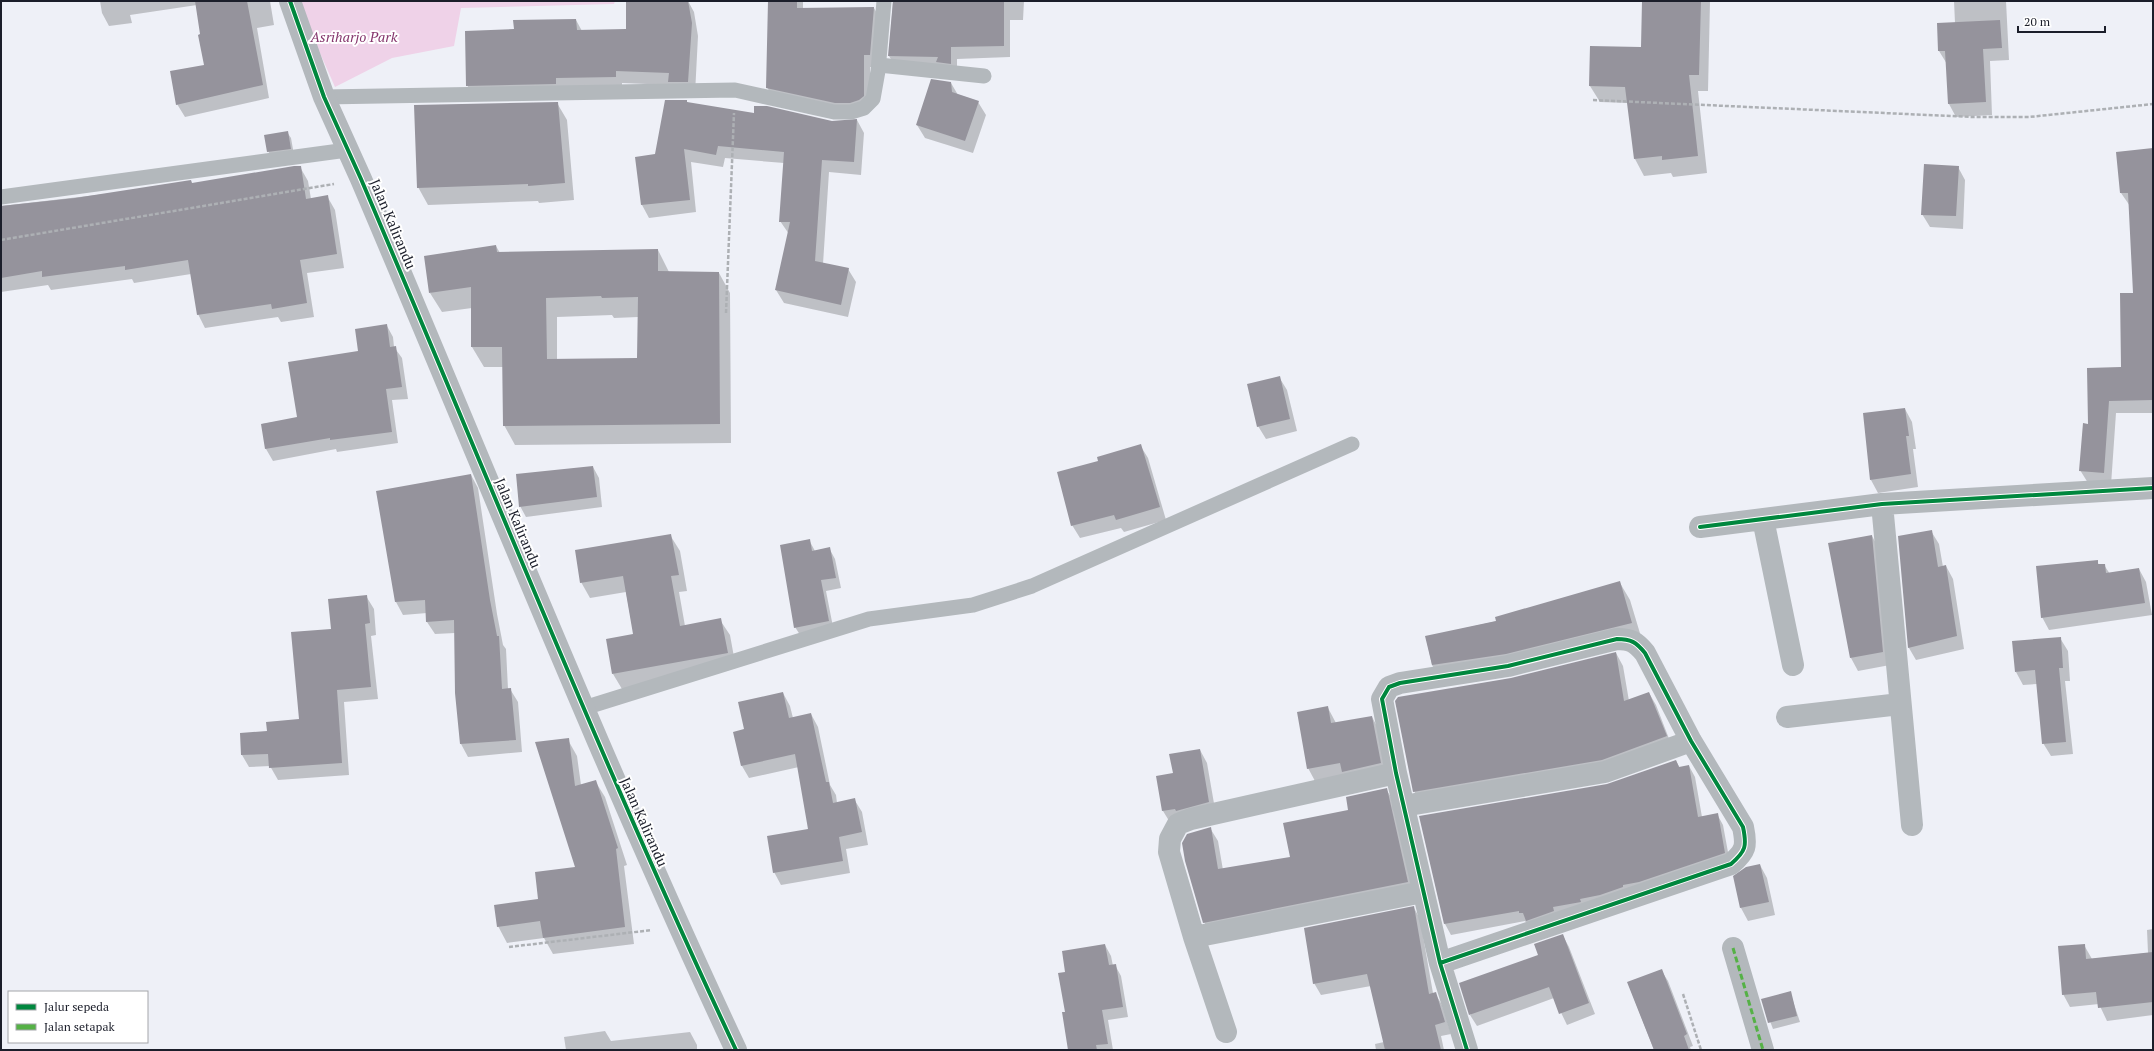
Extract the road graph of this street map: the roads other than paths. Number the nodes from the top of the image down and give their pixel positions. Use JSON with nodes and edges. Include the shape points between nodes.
{"nodes":[{"id":1,"x":290,"y":1,"type":"edge"},
{"id":2,"x":884,"y":1,"type":"edge"},
{"id":3,"x":879,"y":65,"type":"junction"},
{"id":4,"x":984,"y":76,"type":"dead end"},
{"id":5,"x":324,"y":97,"type":"junction"},
{"id":6,"x":348,"y":150,"type":"junction"},
{"id":7,"x":1,"y":197,"type":"edge"},
{"id":8,"x":1352,"y":444,"type":"dead end"},
{"id":9,"x":2153,"y":488,"type":"edge"},
{"id":10,"x":1882,"y":504,"type":"junction"},
{"id":11,"x":1763,"y":519,"type":"junction"},
{"id":12,"x":1700,"y":527,"type":"dead end"},
{"id":13,"x":1793,"y":665,"type":"dead end"},
{"id":14,"x":1900,"y":704,"type":"junction"},
{"id":15,"x":584,"y":708,"type":"junction"},
{"id":16,"x":1787,"y":717,"type":"dead end"},
{"id":17,"x":1692,"y":742,"type":"junction"},
{"id":18,"x":1396,"y":773,"type":"junction"},
{"id":19,"x":1403,"y":806,"type":"junction"},
{"id":20,"x":1912,"y":825,"type":"dead end"},
{"id":21,"x":1423,"y":892,"type":"junction"},
{"id":22,"x":1194,"y":938,"type":"junction"},
{"id":23,"x":1733,"y":948,"type":"dead end"},
{"id":24,"x":1440,"y":963,"type":"junction"},
{"id":25,"x":1226,"y":1032,"type":"dead end"},
{"id":26,"x":736,"y":1050,"type":"edge"},
{"id":27,"x":1467,"y":1050,"type":"edge"},
{"id":28,"x":1763,"y":1050,"type":"edge"}],
"edges":[{"from":1,"to":5,"type":"street","name":"Jalan Kalirandu"},
{"from":2,"to":3,"type":"lane"},
{"from":3,"to":4,"type":"lane"},
{"from":3,"to":5,"type":"lane","via":[[873,100],[864,108],[851,112],[834,112],[735,90]]},
{"from":5,"to":6,"type":"street","name":"Jalan Kalirandu"},
{"from":6,"to":7,"type":"lane"},
{"from":6,"to":15,"type":"street","name":"Jalan Kalirandu"},
{"from":8,"to":15,"type":"lane","via":[[1032,586],[973,605],[869,619]]},
{"from":9,"to":10,"type":"street"},
{"from":10,"to":11,"type":"street"},
{"from":10,"to":14,"type":"street"},
{"from":11,"to":12,"type":"street"},
{"from":11,"to":13,"type":"street"},
{"from":14,"to":16,"type":"street"},
{"from":14,"to":20,"type":"street"},
{"from":15,"to":26,"type":"street","name":"Jalan Kalirandu","via":[[678,926]]},
{"from":17,"to":18,"type":"street","via":[[1645,653],[1638,644],[1629,639],[1617,639],[1508,666],[1400,683],[1389,687],[1382,699]]},
{"from":17,"to":19,"type":"street","via":[[1605,772]]},
{"from":17,"to":24,"type":"street","via":[[1743,827],[1746,842],[1741,855],[1731,864]]},
{"from":18,"to":19,"type":"street"},
{"from":18,"to":22,"type":"street","via":[[1178,824],[1170,839],[1169,852]]},
{"from":19,"to":21,"type":"street"},
{"from":21,"to":22,"type":"street"},
{"from":21,"to":24,"type":"street"},
{"from":22,"to":25,"type":"street"},
{"from":23,"to":28,"type":"street"},
{"from":24,"to":27,"type":"street"}]}
